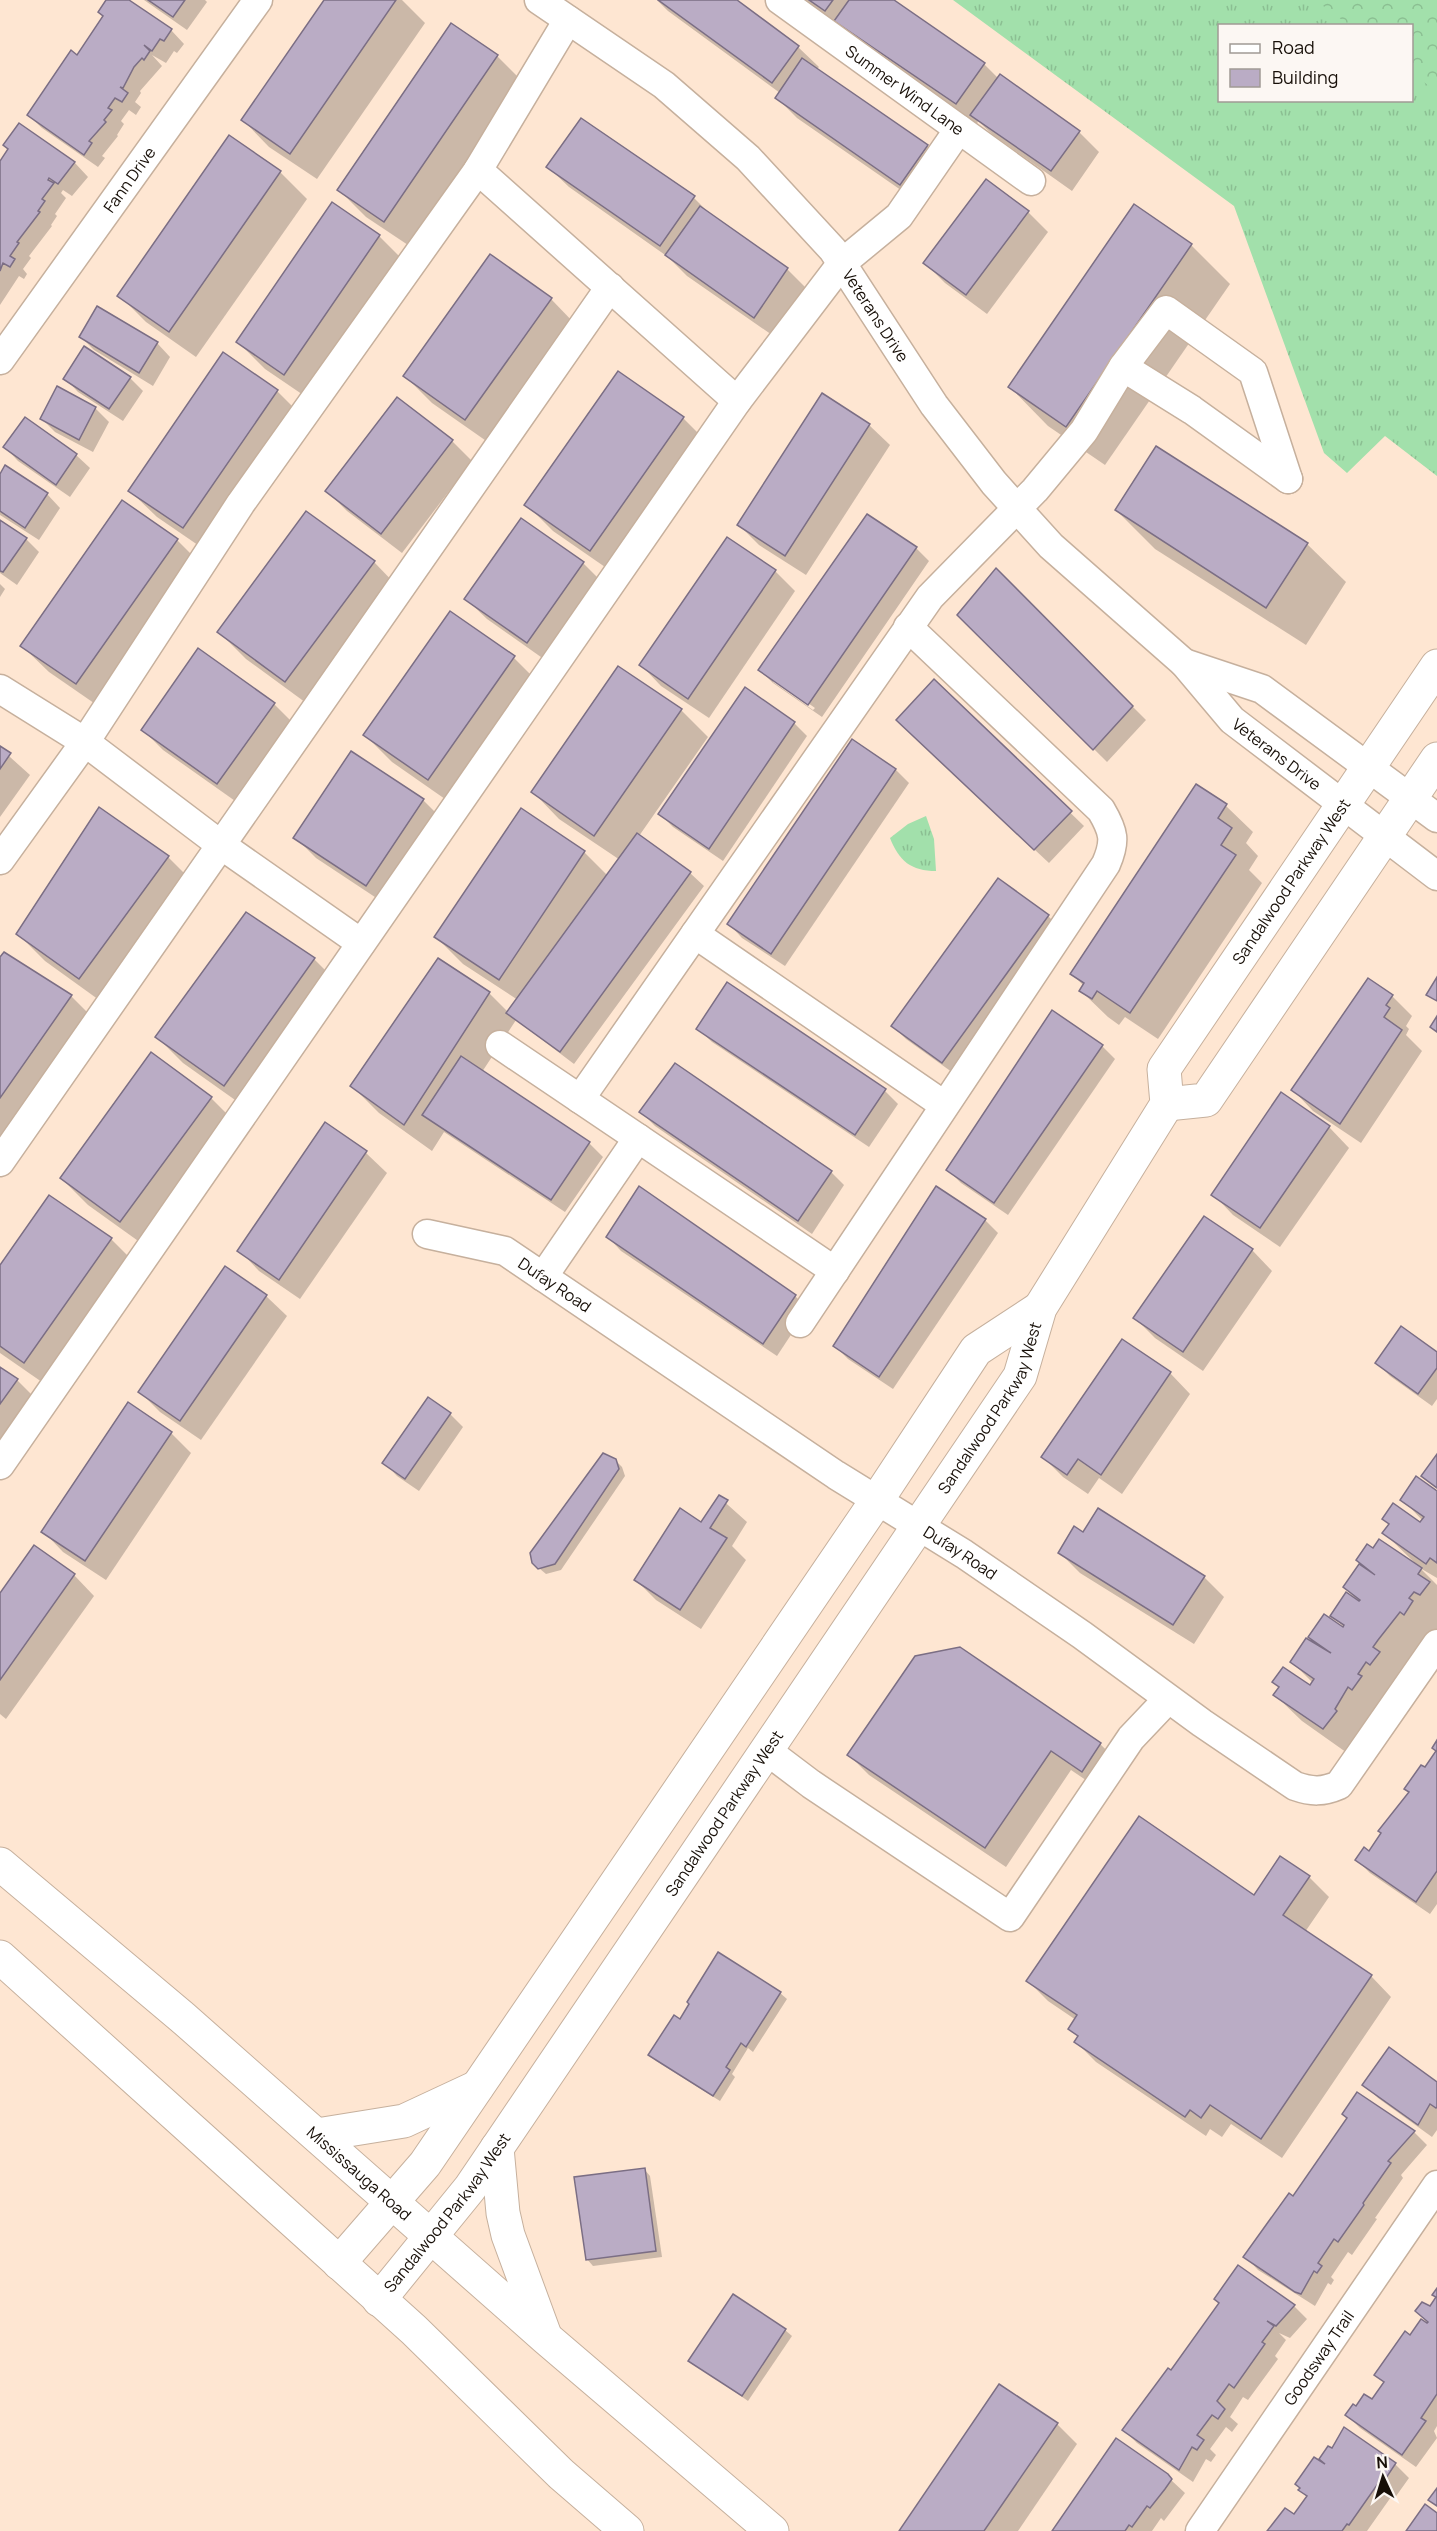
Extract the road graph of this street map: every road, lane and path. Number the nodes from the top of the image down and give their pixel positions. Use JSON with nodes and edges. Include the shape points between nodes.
{"nodes":[{"id":1,"x":258,"y":0,"type":"edge"},
{"id":2,"x":539,"y":0,"type":"edge"},
{"id":3,"x":780,"y":0,"type":"edge"},
{"id":4,"x":568,"y":20,"type":"junction"},
{"id":5,"x":959,"y":129,"type":"junction"},
{"id":6,"x":478,"y":170,"type":"junction"},
{"id":7,"x":1031,"y":181,"type":"dead end"},
{"id":8,"x":842,"y":263,"type":"junction"},
{"id":9,"x":610,"y":287,"type":"junction"},
{"id":10,"x":0,"y":360,"type":"edge"},
{"id":11,"x":1123,"y":367,"type":"junction"},
{"id":12,"x":737,"y":401,"type":"junction"},
{"id":13,"x":1017,"y":509,"type":"junction"},
{"id":14,"x":908,"y":627,"type":"junction"},
{"id":15,"x":1184,"y":663,"type":"junction"},
{"id":16,"x":1437,"y":666,"type":"edge"},
{"id":17,"x":0,"y":689,"type":"edge"},
{"id":18,"x":85,"y":742,"type":"junction"},
{"id":19,"x":1437,"y":759,"type":"edge"},
{"id":20,"x":1370,"y":767,"type":"junction"},
{"id":21,"x":1411,"y":798,"type":"junction"},
{"id":22,"x":1344,"y":805,"type":"junction"},
{"id":23,"x":1437,"y":818,"type":"edge"},
{"id":24,"x":1385,"y":836,"type":"junction"},
{"id":25,"x":221,"y":845,"type":"junction"},
{"id":26,"x":0,"y":860,"type":"edge"},
{"id":27,"x":1437,"y":876,"type":"edge"},
{"id":28,"x":695,"y":934,"type":"junction"},
{"id":29,"x":361,"y":943,"type":"junction"},
{"id":30,"x":500,"y":1045,"type":"dead end"},
{"id":31,"x":580,"y":1099,"type":"junction"},
{"id":32,"x":1167,"y":1104,"type":"junction"},
{"id":33,"x":944,"y":1105,"type":"junction"},
{"id":34,"x":638,"y":1138,"type":"junction"},
{"id":35,"x":0,"y":1162,"type":"edge"},
{"id":36,"x":427,"y":1234,"type":"dead end"},
{"id":37,"x":835,"y":1271,"type":"junction"},
{"id":38,"x":543,"y":1277,"type":"junction"},
{"id":39,"x":1040,"y":1308,"type":"junction"},
{"id":40,"x":800,"y":1323,"type":"dead end"},
{"id":41,"x":0,"y":1465,"type":"edge"},
{"id":42,"x":877,"y":1500,"type":"junction"},
{"id":43,"x":918,"y":1525,"type":"junction"},
{"id":44,"x":1437,"y":1644,"type":"edge"},
{"id":45,"x":1168,"y":1699,"type":"junction"},
{"id":46,"x":766,"y":1750,"type":"junction"},
{"id":47,"x":0,"y":1864,"type":"edge"},
{"id":48,"x":0,"y":1957,"type":"edge"},
{"id":49,"x":478,"y":2086,"type":"junction"},
{"id":50,"x":316,"y":2135,"type":"junction"},
{"id":51,"x":497,"y":2148,"type":"junction"},
{"id":52,"x":1437,"y":2185,"type":"edge"},
{"id":53,"x":392,"y":2202,"type":"junction"},
{"id":54,"x":431,"y":2236,"type":"junction"},
{"id":55,"x":339,"y":2263,"type":"junction"},
{"id":56,"x":379,"y":2300,"type":"junction"},
{"id":57,"x":546,"y":2338,"type":"junction"},
{"id":58,"x":627,"y":2531,"type":"edge"},
{"id":59,"x":772,"y":2531,"type":"edge"},
{"id":60,"x":1200,"y":2531,"type":"edge"}],
"edges":[{"from":1,"to":10,"type":"street","name":"Fann Drive"},
{"from":2,"to":4,"type":"street","name":"Veterans Drive"},
{"from":3,"to":5,"type":"street","name":"Summer Wind Lane"},
{"from":4,"to":6,"type":"street"},
{"from":4,"to":8,"type":"street","name":"Veterans Drive","via":[[664,85],[748,158]]},
{"from":5,"to":7,"type":"street","name":"Summer Wind Lane"},
{"from":5,"to":8,"type":"street","via":[[899,216]]},
{"from":6,"to":9,"type":"street"},
{"from":6,"to":18,"type":"street","via":[[241,503]]},
{"from":8,"to":12,"type":"street"},
{"from":8,"to":13,"type":"street","name":"Veterans Drive","via":[[934,405]]},
{"from":9,"to":12,"type":"street"},
{"from":9,"to":25,"type":"street"},
{"from":11,"to":11,"type":"street","via":[[1192,410],[1288,479],[1253,372],[1166,310]]},
{"from":11,"to":13,"type":"street","via":[[1084,431]]},
{"from":12,"to":29,"type":"street"},
{"from":13,"to":14,"type":"street","via":[[930,597]]},
{"from":13,"to":15,"type":"street","name":"Veterans Drive","via":[[1051,546]]},
{"from":14,"to":28,"type":"street"},
{"from":14,"to":33,"type":"street","via":[[1101,810],[1111,827],[1113,846],[1106,864]]},
{"from":15,"to":20,"type":"street","name":"Veterans Drive","via":[[1262,689]]},
{"from":15,"to":22,"type":"street","name":"Veterans Drive","via":[[1232,720]]},
{"from":16,"to":20,"type":"main road","name":"Sandalwood Parkway West"},
{"from":17,"to":18,"type":"street"},
{"from":18,"to":25,"type":"street"},
{"from":18,"to":26,"type":"street"},
{"from":19,"to":21,"type":"main road"},
{"from":20,"to":21,"type":"street","name":"Veterans Drive"},
{"from":20,"to":22,"type":"main road","name":"Sandalwood Parkway West"},
{"from":21,"to":23,"type":"street","name":"Veterans Drive"},
{"from":21,"to":24,"type":"main road"},
{"from":22,"to":24,"type":"street","name":"Veterans Drive"},
{"from":22,"to":32,"type":"main road","name":"Sandalwood Parkway West","via":[[1164,1069]]},
{"from":24,"to":27,"type":"street","name":"Veterans Drive"},
{"from":24,"to":32,"type":"main road","via":[[1206,1100]]},
{"from":25,"to":29,"type":"street"},
{"from":25,"to":35,"type":"street"},
{"from":28,"to":31,"type":"street"},
{"from":28,"to":33,"type":"street"},
{"from":29,"to":41,"type":"street"},
{"from":30,"to":31,"type":"street"},
{"from":31,"to":34,"type":"street"},
{"from":32,"to":39,"type":"main road","name":"Sandalwood Parkway West"},
{"from":33,"to":37,"type":"street"},
{"from":34,"to":37,"type":"street"},
{"from":34,"to":38,"type":"street"},
{"from":36,"to":38,"type":"street","name":"Dufay Road","via":[[505,1251]]},
{"from":37,"to":40,"type":"street"},
{"from":38,"to":42,"type":"street","name":"Dufay Road"},
{"from":39,"to":42,"type":"main road","name":"Sandalwood Parkway West","via":[[976,1350]]},
{"from":39,"to":43,"type":"main road","name":"Sandalwood Parkway West","via":[[1020,1376]]},
{"from":42,"to":43,"type":"street","name":"Dufay Road"},
{"from":42,"to":49,"type":"main road","name":"Sandalwood Parkway West"},
{"from":43,"to":45,"type":"street","name":"Dufay Road","via":[[1082,1635]]},
{"from":43,"to":46,"type":"main road","name":"Sandalwood Parkway West"},
{"from":44,"to":45,"type":"street","name":"Dufay Road","via":[[1349,1774],[1328,1790],[1311,1792],[1295,1786]]},
{"from":45,"to":46,"type":"street","via":[[1131,1738],[1010,1917]]},
{"from":46,"to":51,"type":"main road","name":"Sandalwood Parkway West"},
{"from":47,"to":50,"type":"main road","name":"Mississauga Road"},
{"from":48,"to":55,"type":"main road"},
{"from":49,"to":50,"type":"main road","via":[[404,2121]]},
{"from":49,"to":53,"type":"main road","name":"Sandalwood Parkway West","via":[[425,2164]]},
{"from":50,"to":53,"type":"main road","name":"Mississauga Road"},
{"from":51,"to":54,"type":"main road","name":"Sandalwood Parkway West"},
{"from":51,"to":57,"type":"main road","via":[[508,2235]]},
{"from":52,"to":60,"type":"street","name":"Goodsway Trail"},
{"from":53,"to":54,"type":"main road","name":"Mississauga Road"},
{"from":53,"to":55,"type":"main road","name":"Sandalwood Parkway West"},
{"from":54,"to":56,"type":"main road","name":"Sandalwood Parkway West"},
{"from":54,"to":57,"type":"main road","name":"Mississauga Road"},
{"from":55,"to":56,"type":"main road"},
{"from":56,"to":58,"type":"main road","via":[[561,2474]]},
{"from":57,"to":59,"type":"main road","name":"Mississauga Road"}]}
